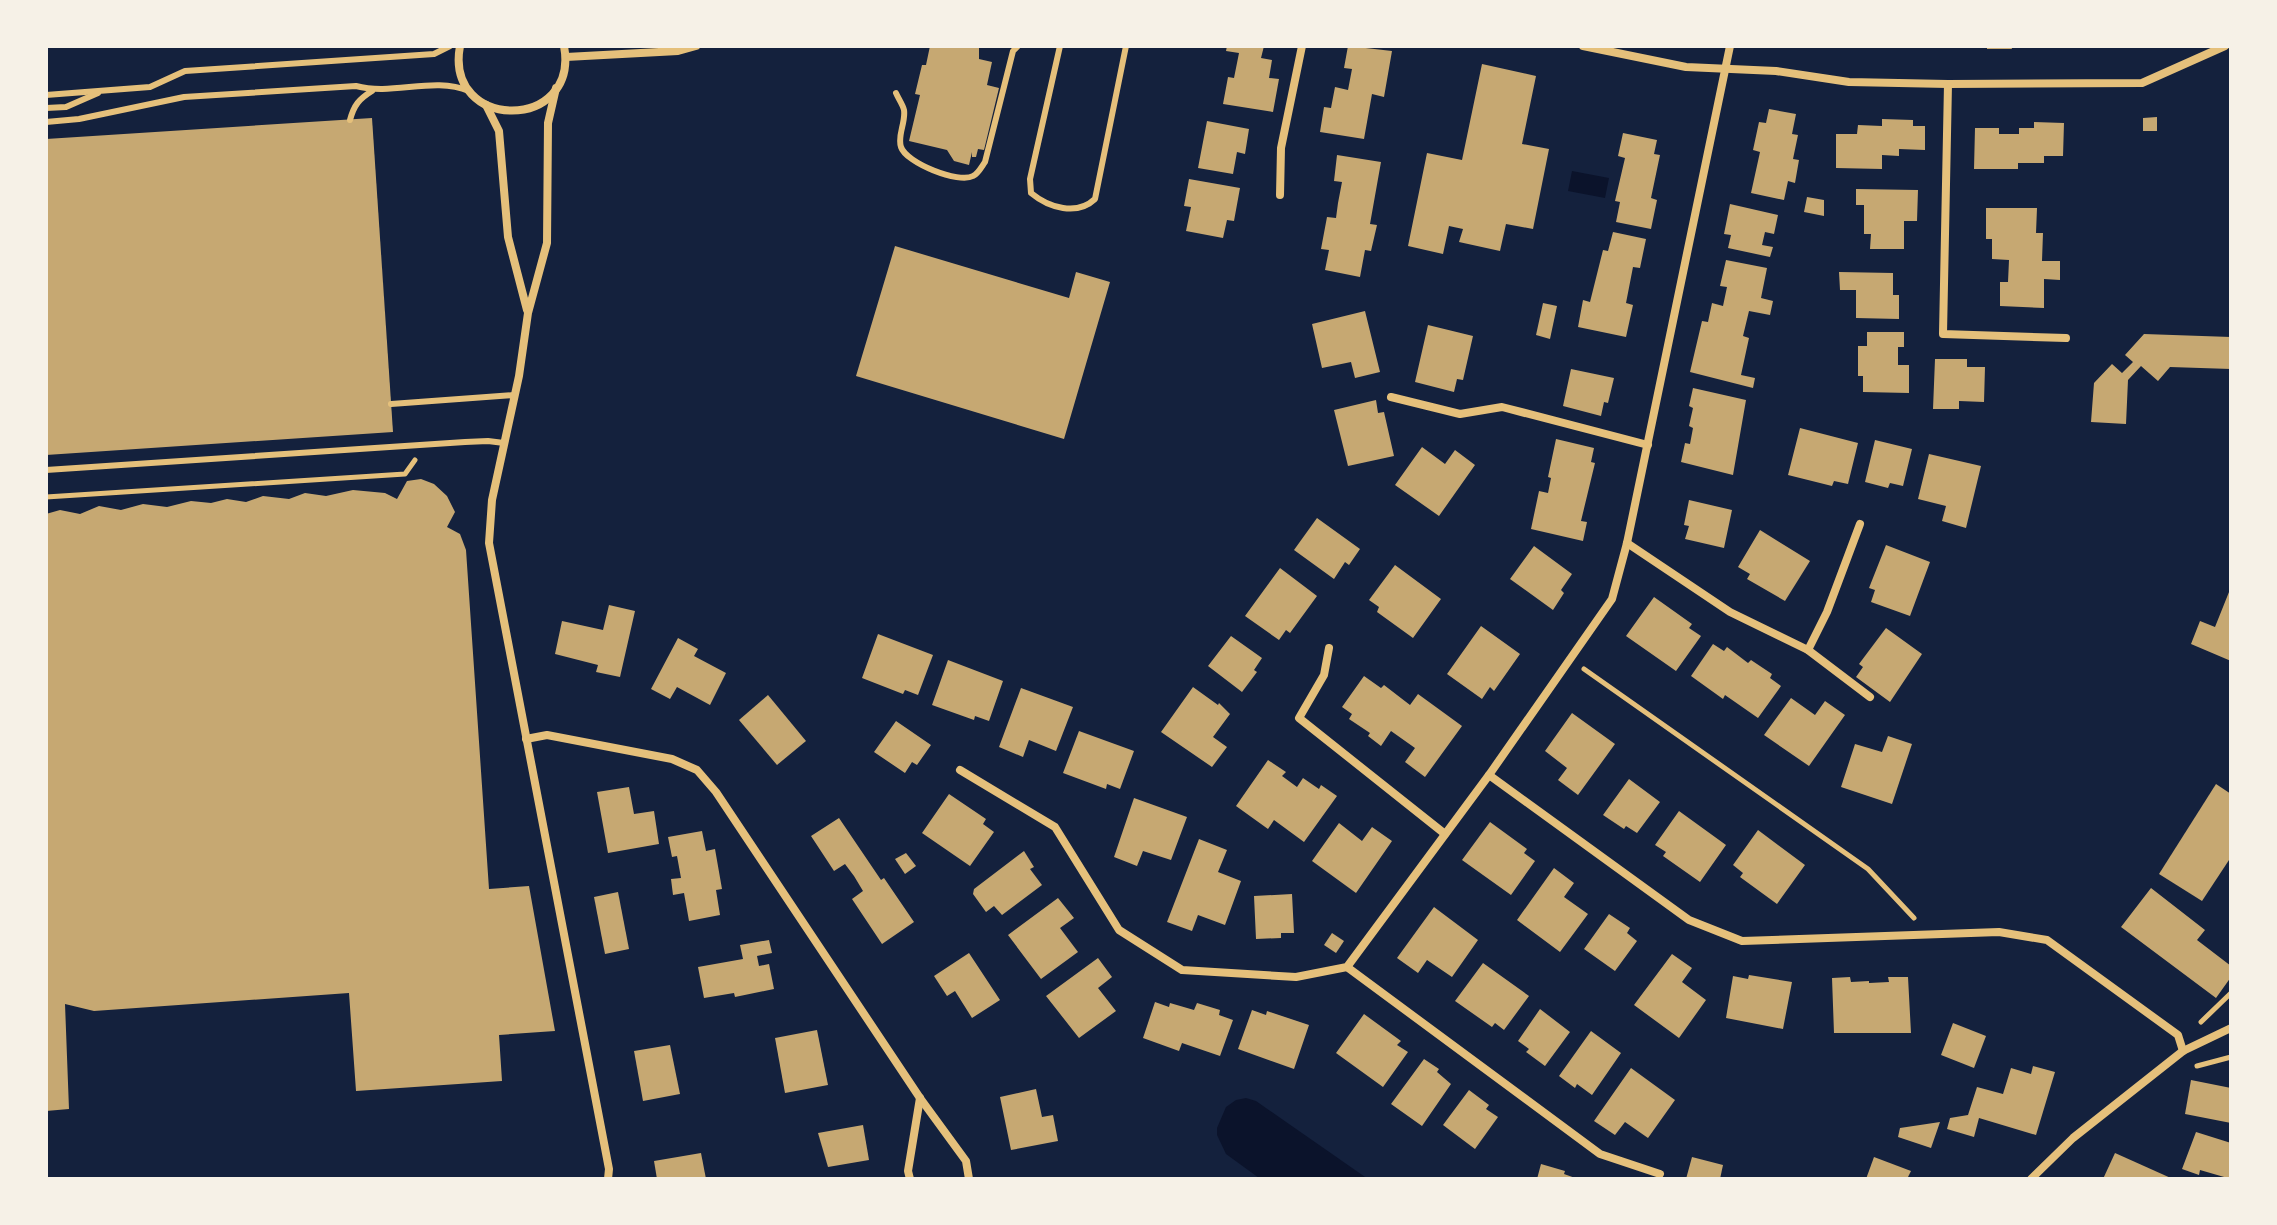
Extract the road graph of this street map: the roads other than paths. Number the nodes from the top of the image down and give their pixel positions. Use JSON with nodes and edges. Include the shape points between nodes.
{"nodes":[{"id":1,"x":450,"y":46,"type":"edge"},
{"id":2,"x":460,"y":46,"type":"edge"},
{"id":3,"x":564,"y":46,"type":"edge"},
{"id":4,"x":696,"y":46,"type":"edge"},
{"id":5,"x":1018,"y":46,"type":"edge"},
{"id":6,"x":1060,"y":46,"type":"edge"},
{"id":7,"x":1126,"y":46,"type":"edge"},
{"id":8,"x":1302,"y":46,"type":"edge"},
{"id":9,"x":1583,"y":46,"type":"edge"},
{"id":10,"x":1730,"y":46,"type":"edge"},
{"id":11,"x":2225,"y":46,"type":"edge"},
{"id":12,"x":566,"y":57,"type":"junction"},
{"id":13,"x":1727,"y":68,"type":"junction"},
{"id":14,"x":1948,"y":84,"type":"junction"},
{"id":15,"x":556,"y":88,"type":"junction"},
{"id":16,"x":105,"y":90,"type":"junction"},
{"id":17,"x":372,"y":91,"type":"junction"},
{"id":18,"x":470,"y":92,"type":"junction"},
{"id":19,"x":896,"y":93,"type":"dead end"},
{"id":20,"x":46,"y":95,"type":"edge"},
{"id":21,"x":486,"y":105,"type":"junction"},
{"id":22,"x":46,"y":108,"type":"edge"},
{"id":23,"x":350,"y":120,"type":"dead end"},
{"id":24,"x":46,"y":122,"type":"edge"},
{"id":25,"x":1280,"y":195,"type":"dead end"},
{"id":26,"x":528,"y":313,"type":"junction"},
{"id":27,"x":2066,"y":338,"type":"dead end"},
{"id":28,"x":515,"y":395,"type":"junction"},
{"id":29,"x":1391,"y":397,"type":"dead end"},
{"id":30,"x":391,"y":404,"type":"dead end"},
{"id":31,"x":504,"y":443,"type":"junction"},
{"id":32,"x":1648,"y":445,"type":"junction"},
{"id":33,"x":46,"y":470,"type":"edge"},
{"id":34,"x":1860,"y":524,"type":"dead end"},
{"id":35,"x":1627,"y":543,"type":"junction"},
{"id":36,"x":1329,"y":648,"type":"dead end"},
{"id":37,"x":1808,"y":650,"type":"junction"},
{"id":38,"x":1870,"y":697,"type":"dead end"},
{"id":39,"x":526,"y":739,"type":"junction"},
{"id":40,"x":960,"y":770,"type":"dead end"},
{"id":41,"x":1489,"y":775,"type":"junction"},
{"id":42,"x":1445,"y":834,"type":"junction"},
{"id":43,"x":1347,"y":967,"type":"junction"},
{"id":44,"x":2231,"y":1028,"type":"edge"},
{"id":45,"x":2183,"y":1051,"type":"junction"},
{"id":46,"x":920,"y":1098,"type":"junction"},
{"id":47,"x":1660,"y":1174,"type":"dead end"},
{"id":48,"x":608,"y":1179,"type":"edge"},
{"id":49,"x":910,"y":1179,"type":"edge"},
{"id":50,"x":969,"y":1179,"type":"edge"},
{"id":51,"x":2031,"y":1179,"type":"edge"}],
"edges":[{"from":1,"to":16,"type":"lane","via":[[434,54],[185,71],[150,87]]},
{"from":2,"to":18,"type":"street","via":[[459,65]]},
{"from":3,"to":12,"type":"street"},
{"from":4,"to":12,"type":"street"},
{"from":5,"to":19,"type":"lane","via":[[985,162],[973,176],[961,179],[932,170],[905,153],[904,110]]},
{"from":6,"to":7,"type":"lane","via":[[1031,193],[1043,203],[1074,209],[1095,199]]},
{"from":8,"to":25,"type":"street","via":[[1281,148]]},
{"from":9,"to":13,"type":"street","via":[[1686,67]]},
{"from":10,"to":13,"type":"street"},
{"from":11,"to":14,"type":"street","via":[[2142,83]]},
{"from":12,"to":15,"type":"street"},
{"from":13,"to":14,"type":"street","via":[[1849,82]]},
{"from":13,"to":32,"type":"street"},
{"from":14,"to":27,"type":"street","via":[[1943,334]]},
{"from":15,"to":21,"type":"street","via":[[546,100],[517,112]]},
{"from":15,"to":26,"type":"street","via":[[548,123],[547,243]]},
{"from":16,"to":20,"type":"lane"},
{"from":16,"to":22,"type":"lane","via":[[66,107]]},
{"from":17,"to":18,"type":"lane","via":[[441,84]]},
{"from":17,"to":23,"type":"lane","via":[[360,98]]},
{"from":17,"to":24,"type":"lane","via":[[356,86],[184,97]]},
{"from":18,"to":21,"type":"street"},
{"from":21,"to":26,"type":"street","via":[[499,131],[508,237]]},
{"from":26,"to":28,"type":"street"},
{"from":28,"to":30,"type":"lane"},
{"from":28,"to":31,"type":"street"},
{"from":29,"to":32,"type":"street","via":[[1460,414],[1502,407]]},
{"from":31,"to":33,"type":"lane"},
{"from":31,"to":39,"type":"street","via":[[489,543]]},
{"from":32,"to":35,"type":"street"},
{"from":34,"to":37,"type":"street"},
{"from":35,"to":37,"type":"street","via":[[1730,612]]},
{"from":35,"to":41,"type":"street","via":[[1612,599]]},
{"from":36,"to":42,"type":"street","via":[[1324,675],[1299,718]]},
{"from":37,"to":38,"type":"street"},
{"from":39,"to":46,"type":"street","via":[[547,735],[672,759],[697,770]]},
{"from":39,"to":48,"type":"street"},
{"from":40,"to":43,"type":"street","via":[[1055,827],[1119,930],[1182,970],[1296,977]]},
{"from":41,"to":42,"type":"street"},
{"from":41,"to":45,"type":"street","via":[[1689,920],[1742,941],[1999,932],[2047,940],[2178,1035]]},
{"from":42,"to":43,"type":"street"},
{"from":43,"to":47,"type":"street","via":[[1600,1154]]},
{"from":44,"to":45,"type":"street"},
{"from":45,"to":51,"type":"street","via":[[2073,1138]]},
{"from":46,"to":49,"type":"street"},
{"from":46,"to":50,"type":"street","via":[[966,1161]]}]}
